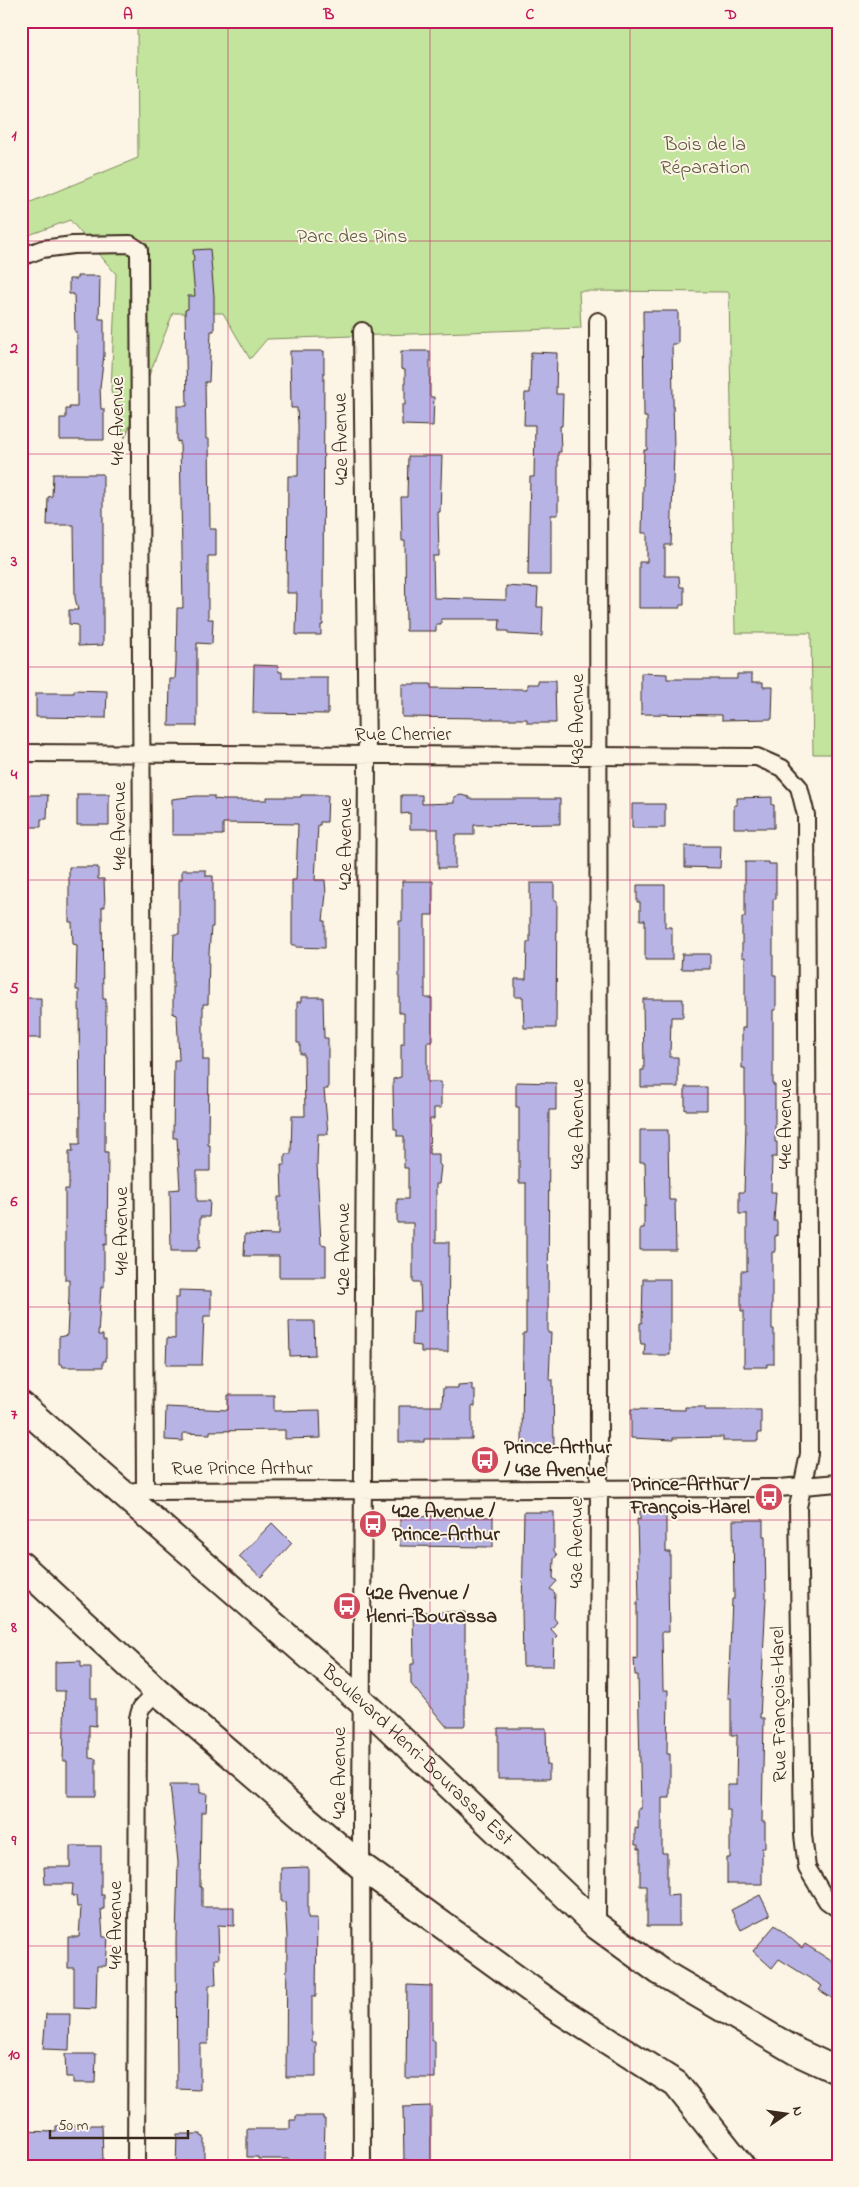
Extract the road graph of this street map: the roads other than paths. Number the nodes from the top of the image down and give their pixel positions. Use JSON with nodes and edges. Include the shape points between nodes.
{"nodes":[{"id":1,"x":21,"y":257,"type":"edge"},
{"id":2,"x":598,"y":322,"type":"dead end"},
{"id":3,"x":362,"y":332,"type":"dead end"},
{"id":4,"x":21,"y":753,"type":"edge"},
{"id":5,"x":141,"y":754,"type":"junction"},
{"id":6,"x":367,"y":756,"type":"junction"},
{"id":7,"x":600,"y":756,"type":"junction"},
{"id":8,"x":782,"y":768,"type":"joint"},
{"id":9,"x":21,"y":1405,"type":"edge"},
{"id":10,"x":838,"y":1483,"type":"edge"},
{"id":11,"x":804,"y":1487,"type":"junction"},
{"id":12,"x":599,"y":1489,"type":"junction"},
{"id":13,"x":145,"y":1491,"type":"junction"},
{"id":14,"x":364,"y":1491,"type":"junction"},
{"id":15,"x":120,"y":1492,"type":"junction"},
{"id":16,"x":21,"y":1565,"type":"edge"},
{"id":17,"x":157,"y":1691,"type":"junction"},
{"id":18,"x":362,"y":1702,"type":"junction"},
{"id":19,"x":361,"y":1866,"type":"junction"},
{"id":20,"x":838,"y":1909,"type":"edge"},
{"id":21,"x":597,"y":1926,"type":"junction"},
{"id":22,"x":838,"y":2071,"type":"edge"},
{"id":23,"x":136,"y":2166,"type":"edge"},
{"id":24,"x":362,"y":2166,"type":"edge"},
{"id":25,"x":741,"y":2166,"type":"edge"}],
"edges":[{"from":1,"to":5,"type":"street","name":"41e Avenue","via":[[52,247],[130,244],[139,250]]},
{"from":2,"to":7,"type":"street","name":"43e Avenue"},
{"from":3,"to":6,"type":"street","name":"42e Avenue"},
{"from":4,"to":5,"type":"street","name":"Rue Cherrier"},
{"from":5,"to":6,"type":"street","name":"Rue Cherrier"},
{"from":5,"to":13,"type":"street","name":"41e Avenue"},
{"from":6,"to":7,"type":"street","name":"Rue Cherrier"},
{"from":6,"to":14,"type":"street","name":"42e Avenue"},
{"from":7,"to":8,"type":"street","name":"Rue Cherrier","via":[[757,757]]},
{"from":7,"to":12,"type":"street","name":"43e Avenue"},
{"from":8,"to":11,"type":"street","name":"44e Avenue","via":[[799,787],[806,816],[809,1454]]},
{"from":9,"to":15,"type":"main road","name":"Boulevard Henri-Bourassa Est"},
{"from":10,"to":11,"type":"street","name":"Rue Prince Arthur"},
{"from":11,"to":12,"type":"street","name":"Rue Prince Arthur"},
{"from":11,"to":20,"type":"street","name":"Rue François-Harel","via":[[798,1507],[803,1835],[807,1868],[827,1901]]},
{"from":12,"to":14,"type":"street","name":"Rue Prince Arthur"},
{"from":12,"to":21,"type":"street","name":"43e Avenue"},
{"from":13,"to":14,"type":"street","name":"Rue Prince Arthur"},
{"from":13,"to":15,"type":"street","name":"Rue Prince Arthur"},
{"from":14,"to":18,"type":"street","name":"42e Avenue"},
{"from":15,"to":18,"type":"main road","name":"Boulevard Henri-Bourassa Est"},
{"from":16,"to":17,"type":"main road"},
{"from":17,"to":19,"type":"main road"},
{"from":17,"to":23,"type":"street","name":"41e Avenue","via":[[141,1708],[137,1728]]},
{"from":18,"to":19,"type":"street","name":"42e Avenue"},
{"from":18,"to":21,"type":"main road","name":"Boulevard Henri-Bourassa Est"},
{"from":19,"to":24,"type":"street","name":"42e Avenue"},
{"from":19,"to":25,"type":"main road","via":[[561,2011],[676,2084]]},
{"from":21,"to":22,"type":"main road","name":"Boulevard Henri-Bourassa Est","via":[[659,1971],[797,2052]]}]}
